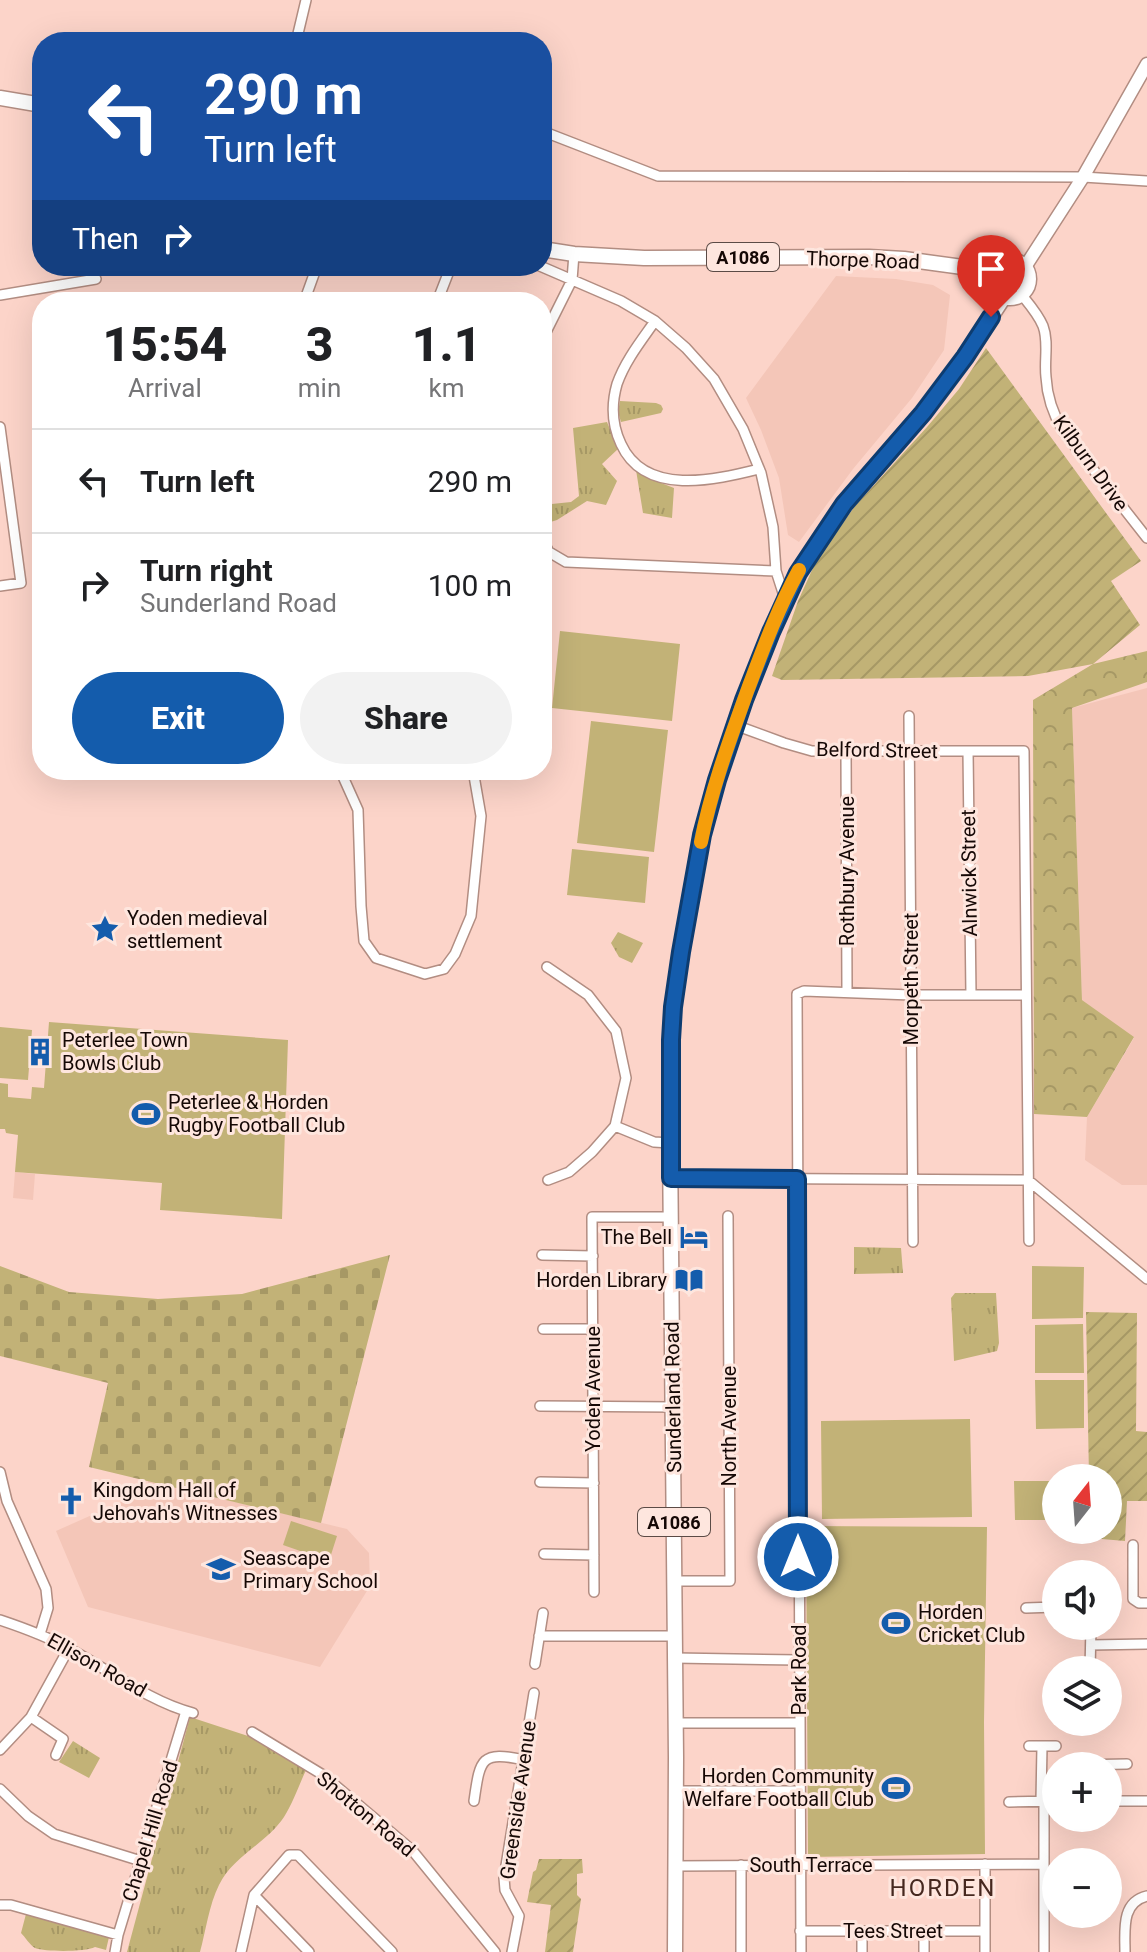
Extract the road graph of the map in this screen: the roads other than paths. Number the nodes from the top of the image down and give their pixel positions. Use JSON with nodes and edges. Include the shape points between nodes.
{"nodes":[{"id":1,"x":306,"y":0,"type":"edge"},
{"id":2,"x":298,"y":32,"type":"edge"},
{"id":3,"x":1147,"y":64,"type":"edge"},
{"id":4,"x":0,"y":98,"type":"edge"},
{"id":5,"x":32,"y":103,"type":"edge"},
{"id":6,"x":552,"y":135,"type":"edge"},
{"id":7,"x":1083,"y":177,"type":"junction"},
{"id":8,"x":1147,"y":181,"type":"edge"},
{"id":9,"x":552,"y":251,"type":"edge"},
{"id":10,"x":574,"y":254,"type":"junction"},
{"id":11,"x":1025,"y":267,"type":"junction"},
{"id":12,"x":552,"y":271,"type":"edge"},
{"id":13,"x":992,"y":271,"type":"junction"},
{"id":14,"x":96,"y":279,"type":"dead end"},
{"id":15,"x":572,"y":280,"type":"junction"},
{"id":16,"x":1021,"y":294,"type":"junction"},
{"id":17,"x":0,"y":295,"type":"edge"},
{"id":18,"x":1004,"y":297,"type":"junction"},
{"id":19,"x":552,"y":320,"type":"edge"},
{"id":20,"x":655,"y":321,"type":"junction"},
{"id":21,"x":0,"y":427,"type":"edge"},
{"id":22,"x":759,"y":469,"type":"junction"},
{"id":23,"x":1147,"y":538,"type":"edge"},
{"id":24,"x":552,"y":554,"type":"edge"},
{"id":25,"x":776,"y":571,"type":"junction"},
{"id":26,"x":0,"y":586,"type":"edge"},
{"id":27,"x":785,"y":599,"type":"junction"},
{"id":28,"x":909,"y":716,"type":"dead end"},
{"id":29,"x":735,"y":725,"type":"junction"},
{"id":30,"x":846,"y":751,"type":"junction"},
{"id":31,"x":910,"y":751,"type":"junction"},
{"id":32,"x":968,"y":751,"type":"junction"},
{"id":33,"x":344,"y":780,"type":"edge"},
{"id":34,"x":475,"y":780,"type":"edge"},
{"id":35,"x":547,"y":967,"type":"dead end"},
{"id":36,"x":847,"y":991,"type":"junction"},
{"id":37,"x":911,"y":995,"type":"junction"},
{"id":38,"x":971,"y":995,"type":"junction"},
{"id":39,"x":1026,"y":995,"type":"junction"},
{"id":40,"x":615,"y":1126,"type":"junction"},
{"id":41,"x":670,"y":1143,"type":"junction"},
{"id":42,"x":671,"y":1178,"type":"junction"},
{"id":43,"x":797,"y":1179,"type":"junction"},
{"id":44,"x":912,"y":1179,"type":"junction"},
{"id":45,"x":548,"y":1180,"type":"dead end"},
{"id":46,"x":1028,"y":1180,"type":"junction"},
{"id":47,"x":728,"y":1216,"type":"dead end"},
{"id":48,"x":671,"y":1217,"type":"junction"},
{"id":49,"x":1029,"y":1241,"type":"dead end"},
{"id":50,"x":913,"y":1242,"type":"dead end"},
{"id":51,"x":542,"y":1255,"type":"dead end"},
{"id":52,"x":593,"y":1256,"type":"junction"},
{"id":53,"x":1147,"y":1279,"type":"edge"},
{"id":54,"x":543,"y":1329,"type":"dead end"},
{"id":55,"x":593,"y":1329,"type":"junction"},
{"id":56,"x":540,"y":1406,"type":"dead end"},
{"id":57,"x":593,"y":1407,"type":"junction"},
{"id":58,"x":673,"y":1407,"type":"junction"},
{"id":59,"x":0,"y":1472,"type":"edge"},
{"id":60,"x":540,"y":1482,"type":"dead end"},
{"id":61,"x":594,"y":1483,"type":"junction"},
{"id":62,"x":1133,"y":1545,"type":"dead end"},
{"id":63,"x":544,"y":1554,"type":"dead end"},
{"id":64,"x":594,"y":1555,"type":"junction"},
{"id":65,"x":675,"y":1581,"type":"junction"},
{"id":66,"x":594,"y":1592,"type":"dead end"},
{"id":67,"x":1147,"y":1603,"type":"edge"},
{"id":68,"x":1042,"y":1607,"type":"edge"},
{"id":69,"x":1026,"y":1608,"type":"dead end"},
{"id":70,"x":543,"y":1613,"type":"dead end"},
{"id":71,"x":0,"y":1620,"type":"edge"},
{"id":72,"x":40,"y":1634,"type":"junction"},
{"id":73,"x":539,"y":1636,"type":"junction"},
{"id":74,"x":675,"y":1636,"type":"junction"},
{"id":75,"x":1091,"y":1640,"type":"edge"},
{"id":76,"x":1147,"y":1644,"type":"edge"},
{"id":77,"x":1091,"y":1645,"type":"junction"},
{"id":78,"x":69,"y":1648,"type":"junction"},
{"id":79,"x":1091,"y":1656,"type":"edge"},
{"id":80,"x":675,"y":1658,"type":"junction"},
{"id":81,"x":799,"y":1660,"type":"junction"},
{"id":82,"x":535,"y":1664,"type":"dead end"},
{"id":83,"x":534,"y":1693,"type":"dead end"},
{"id":84,"x":190,"y":1712,"type":"joint"},
{"id":85,"x":31,"y":1717,"type":"junction"},
{"id":86,"x":675,"y":1723,"type":"junction"},
{"id":87,"x":799,"y":1723,"type":"junction"},
{"id":88,"x":252,"y":1732,"type":"dead end"},
{"id":89,"x":1029,"y":1746,"type":"dead end"},
{"id":90,"x":1042,"y":1746,"type":"junction"},
{"id":91,"x":1056,"y":1746,"type":"dead end"},
{"id":92,"x":0,"y":1750,"type":"edge"},
{"id":93,"x":1042,"y":1752,"type":"edge"},
{"id":94,"x":56,"y":1755,"type":"dead end"},
{"id":95,"x":524,"y":1760,"type":"junction"},
{"id":96,"x":1122,"y":1764,"type":"edge"},
{"id":97,"x":1127,"y":1764,"type":"dead end"},
{"id":98,"x":0,"y":1789,"type":"edge"},
{"id":99,"x":676,"y":1791,"type":"junction"},
{"id":100,"x":799,"y":1791,"type":"junction"},
{"id":101,"x":474,"y":1801,"type":"dead end"},
{"id":102,"x":1042,"y":1801,"type":"edge"},
{"id":103,"x":1122,"y":1801,"type":"edge"},
{"id":104,"x":1147,"y":1801,"type":"edge"},
{"id":105,"x":1009,"y":1802,"type":"dead end"},
{"id":106,"x":141,"y":1861,"type":"junction"},
{"id":107,"x":985,"y":1864,"type":"junction"},
{"id":108,"x":1042,"y":1864,"type":"edge"},
{"id":109,"x":741,"y":1865,"type":"junction"},
{"id":110,"x":800,"y":1865,"type":"junction"},
{"id":111,"x":675,"y":1866,"type":"junction"},
{"id":112,"x":254,"y":1895,"type":"junction"},
{"id":113,"x":1147,"y":1896,"type":"edge"},
{"id":114,"x":0,"y":1905,"type":"edge"},
{"id":115,"x":1044,"y":1928,"type":"edge"},
{"id":116,"x":800,"y":1931,"type":"junction"},
{"id":117,"x":862,"y":1931,"type":"junction"},
{"id":118,"x":924,"y":1931,"type":"junction"},
{"id":119,"x":985,"y":1931,"type":"junction"},
{"id":120,"x":118,"y":1935,"type":"junction"},
{"id":121,"x":115,"y":1952,"type":"edge"},
{"id":122,"x":241,"y":1952,"type":"edge"},
{"id":123,"x":309,"y":1952,"type":"edge"},
{"id":124,"x":392,"y":1952,"type":"edge"},
{"id":125,"x":495,"y":1952,"type":"edge"},
{"id":126,"x":512,"y":1952,"type":"edge"},
{"id":127,"x":675,"y":1952,"type":"edge"},
{"id":128,"x":741,"y":1952,"type":"edge"},
{"id":129,"x":801,"y":1952,"type":"edge"},
{"id":130,"x":862,"y":1952,"type":"edge"},
{"id":131,"x":924,"y":1952,"type":"edge"},
{"id":132,"x":985,"y":1952,"type":"edge"},
{"id":133,"x":1044,"y":1952,"type":"edge"},
{"id":134,"x":1125,"y":1952,"type":"edge"}],
"edges":[{"from":1,"to":2,"type":"street"},
{"from":3,"to":7,"type":"main road"},
{"from":4,"to":5,"type":"main road"},
{"from":6,"to":7,"type":"street","via":[[658,176]]},
{"from":7,"to":8,"type":"street"},
{"from":7,"to":11,"type":"main road"},
{"from":9,"to":10,"type":"main road","name":"Thorpe Road","number":"A1086"},
{"from":10,"to":13,"type":"main road","name":"Thorpe Road","number":"A1086","via":[[869,257]]},
{"from":10,"to":15,"type":"street"},
{"from":11,"to":13,"type":"main road","via":[[1010,259]]},
{"from":11,"to":16,"type":"main road","via":[[1028,283]]},
{"from":12,"to":15,"type":"street"},
{"from":13,"to":18,"type":"main road","via":[[992,286]]},
{"from":14,"to":17,"type":"street"},
{"from":15,"to":19,"type":"street"},
{"from":15,"to":20,"type":"street"},
{"from":16,"to":18,"type":"main road"},
{"from":16,"to":23,"type":"street","name":"Kilburn Drive","via":[[1043,326],[1053,414]]},
{"from":18,"to":27,"type":"main road","name":"Sunderland Road","number":"A1086","via":[[932,402],[844,504]]},
{"from":20,"to":22,"type":"street","via":[[714,379]]},
{"from":20,"to":22,"type":"street","via":[[617,384],[612,410],[625,454],[647,472],[672,480],[701,481]]},
{"from":21,"to":26,"type":"street","via":[[21,583]]},
{"from":22,"to":25,"type":"street","via":[[773,527]]},
{"from":24,"to":25,"type":"street","via":[[566,562]]},
{"from":25,"to":27,"type":"street"},
{"from":27,"to":29,"type":"main road","name":"Sunderland Road","number":"A1086"},
{"from":28,"to":31,"type":"street","name":"Morpeth Street"},
{"from":29,"to":30,"type":"street","name":"Belford Street","via":[[812,751]]},
{"from":29,"to":41,"type":"main road","name":"Sunderland Road","number":"A1086","via":[[702,835],[681,952],[673,1007]]},
{"from":30,"to":31,"type":"street","name":"Belford Street"},
{"from":30,"to":36,"type":"street","name":"Rothbury Avenue"},
{"from":31,"to":32,"type":"street","name":"Belford Street"},
{"from":31,"to":37,"type":"street","name":"Morpeth Street"},
{"from":32,"to":38,"type":"street","name":"Alnwick Street"},
{"from":32,"to":39,"type":"street","name":"Belford Street","via":[[1024,751]]},
{"from":33,"to":34,"type":"street","via":[[358,810],[364,941],[376,958],[425,974],[444,969],[471,916],[481,816]]},
{"from":35,"to":40,"type":"street","via":[[588,995],[616,1031],[626,1078]]},
{"from":36,"to":37,"type":"street"},
{"from":36,"to":43,"type":"street","name":"Park Road","via":[[797,994]]},
{"from":37,"to":38,"type":"street"},
{"from":37,"to":44,"type":"street","name":"Morpeth Street"},
{"from":38,"to":39,"type":"street"},
{"from":39,"to":46,"type":"street"},
{"from":40,"to":41,"type":"street"},
{"from":40,"to":45,"type":"street","via":[[569,1172]]},
{"from":41,"to":42,"type":"main road","name":"Sunderland Road","number":"A1086"},
{"from":42,"to":43,"type":"street"},
{"from":42,"to":48,"type":"main road","name":"Sunderland Road","number":"A1086"},
{"from":43,"to":44,"type":"street"},
{"from":43,"to":81,"type":"street","name":"Park Road"},
{"from":44,"to":46,"type":"street"},
{"from":44,"to":50,"type":"street","name":"Morpeth Street"},
{"from":46,"to":49,"type":"street"},
{"from":46,"to":53,"type":"street"},
{"from":47,"to":65,"type":"street","name":"North Avenue","via":[[730,1581]]},
{"from":48,"to":52,"type":"street","name":"Yoden Avenue","via":[[592,1217]]},
{"from":48,"to":58,"type":"main road","name":"Sunderland Road","number":"A1086"},
{"from":51,"to":52,"type":"street"},
{"from":52,"to":55,"type":"street","name":"Yoden Avenue"},
{"from":54,"to":55,"type":"street"},
{"from":55,"to":57,"type":"street","name":"Yoden Avenue"},
{"from":56,"to":57,"type":"street"},
{"from":57,"to":58,"type":"street"},
{"from":57,"to":61,"type":"street","name":"Yoden Avenue"},
{"from":58,"to":65,"type":"main road","name":"Sunderland Road","number":"A1086"},
{"from":59,"to":72,"type":"street","via":[[7,1501],[46,1589],[48,1608]]},
{"from":60,"to":61,"type":"street"},
{"from":61,"to":64,"type":"street","name":"Yoden Avenue"},
{"from":62,"to":67,"type":"street","via":[[1133,1599]]},
{"from":63,"to":64,"type":"street"},
{"from":64,"to":66,"type":"street","name":"Yoden Avenue"},
{"from":65,"to":74,"type":"main road","name":"Sunderland Road","number":"A1086"},
{"from":68,"to":69,"type":"street"},
{"from":70,"to":73,"type":"street"},
{"from":71,"to":72,"type":"street","name":"Ellison Road"},
{"from":72,"to":78,"type":"street","name":"Ellison Road"},
{"from":73,"to":74,"type":"street"},
{"from":73,"to":82,"type":"street"},
{"from":74,"to":80,"type":"main road","name":"Sunderland Road","number":"A1086"},
{"from":75,"to":77,"type":"street"},
{"from":76,"to":77,"type":"street"},
{"from":77,"to":79,"type":"street"},
{"from":78,"to":84,"type":"street","name":"Ellison Road","via":[[147,1694]]},
{"from":78,"to":85,"type":"street"},
{"from":80,"to":81,"type":"street"},
{"from":80,"to":86,"type":"main road","name":"Sunderland Road","number":"A1086"},
{"from":81,"to":87,"type":"street","name":"Park Road"},
{"from":83,"to":95,"type":"street","name":"Greenside Avenue"},
{"from":84,"to":106,"type":"street","name":"Chapel Hill Road"},
{"from":85,"to":92,"type":"street"},
{"from":85,"to":94,"type":"street","via":[[63,1739]]},
{"from":86,"to":87,"type":"street"},
{"from":86,"to":99,"type":"main road","name":"Sunderland Road","number":"A1086"},
{"from":87,"to":100,"type":"street","name":"Park Road"},
{"from":88,"to":125,"type":"street","name":"Shotton Road","via":[[323,1775],[412,1850]]},
{"from":89,"to":90,"type":"street"},
{"from":90,"to":91,"type":"street"},
{"from":90,"to":93,"type":"street"},
{"from":95,"to":101,"type":"street","via":[[488,1758]]},
{"from":95,"to":126,"type":"street","name":"Greenside Avenue","via":[[504,1878],[519,1916]]},
{"from":96,"to":97,"type":"street"},
{"from":98,"to":106,"type":"street","via":[[54,1834]]},
{"from":99,"to":100,"type":"street"},
{"from":99,"to":111,"type":"main road","name":"Sunderland Road","number":"A1086"},
{"from":100,"to":110,"type":"street","name":"Park Road"},
{"from":102,"to":105,"type":"street"},
{"from":103,"to":104,"type":"street"},
{"from":106,"to":120,"type":"street","name":"Chapel Hill Road"},
{"from":107,"to":108,"type":"street","name":"South Terrace"},
{"from":107,"to":110,"type":"street","name":"South Terrace"},
{"from":107,"to":119,"type":"street"},
{"from":109,"to":110,"type":"street","name":"South Terrace"},
{"from":109,"to":111,"type":"street","name":"South Terrace"},
{"from":109,"to":128,"type":"street"},
{"from":110,"to":116,"type":"street","name":"Park Road"},
{"from":111,"to":127,"type":"main road","number":"A1086"},
{"from":112,"to":122,"type":"street"},
{"from":112,"to":123,"type":"street"},
{"from":112,"to":124,"type":"street","via":[[289,1855],[298,1855]]},
{"from":113,"to":134,"type":"street","via":[[1135,1901],[1126,1915]]},
{"from":114,"to":120,"type":"street"},
{"from":115,"to":133,"type":"street"},
{"from":116,"to":117,"type":"street","name":"Tees Street"},
{"from":116,"to":129,"type":"street","name":"Park Road"},
{"from":117,"to":118,"type":"street","name":"Tees Street"},
{"from":117,"to":130,"type":"street"},
{"from":118,"to":119,"type":"street","name":"Tees Street"},
{"from":118,"to":131,"type":"street"},
{"from":119,"to":132,"type":"street"},
{"from":120,"to":121,"type":"street","name":"Chapel Hill Road"}]}
